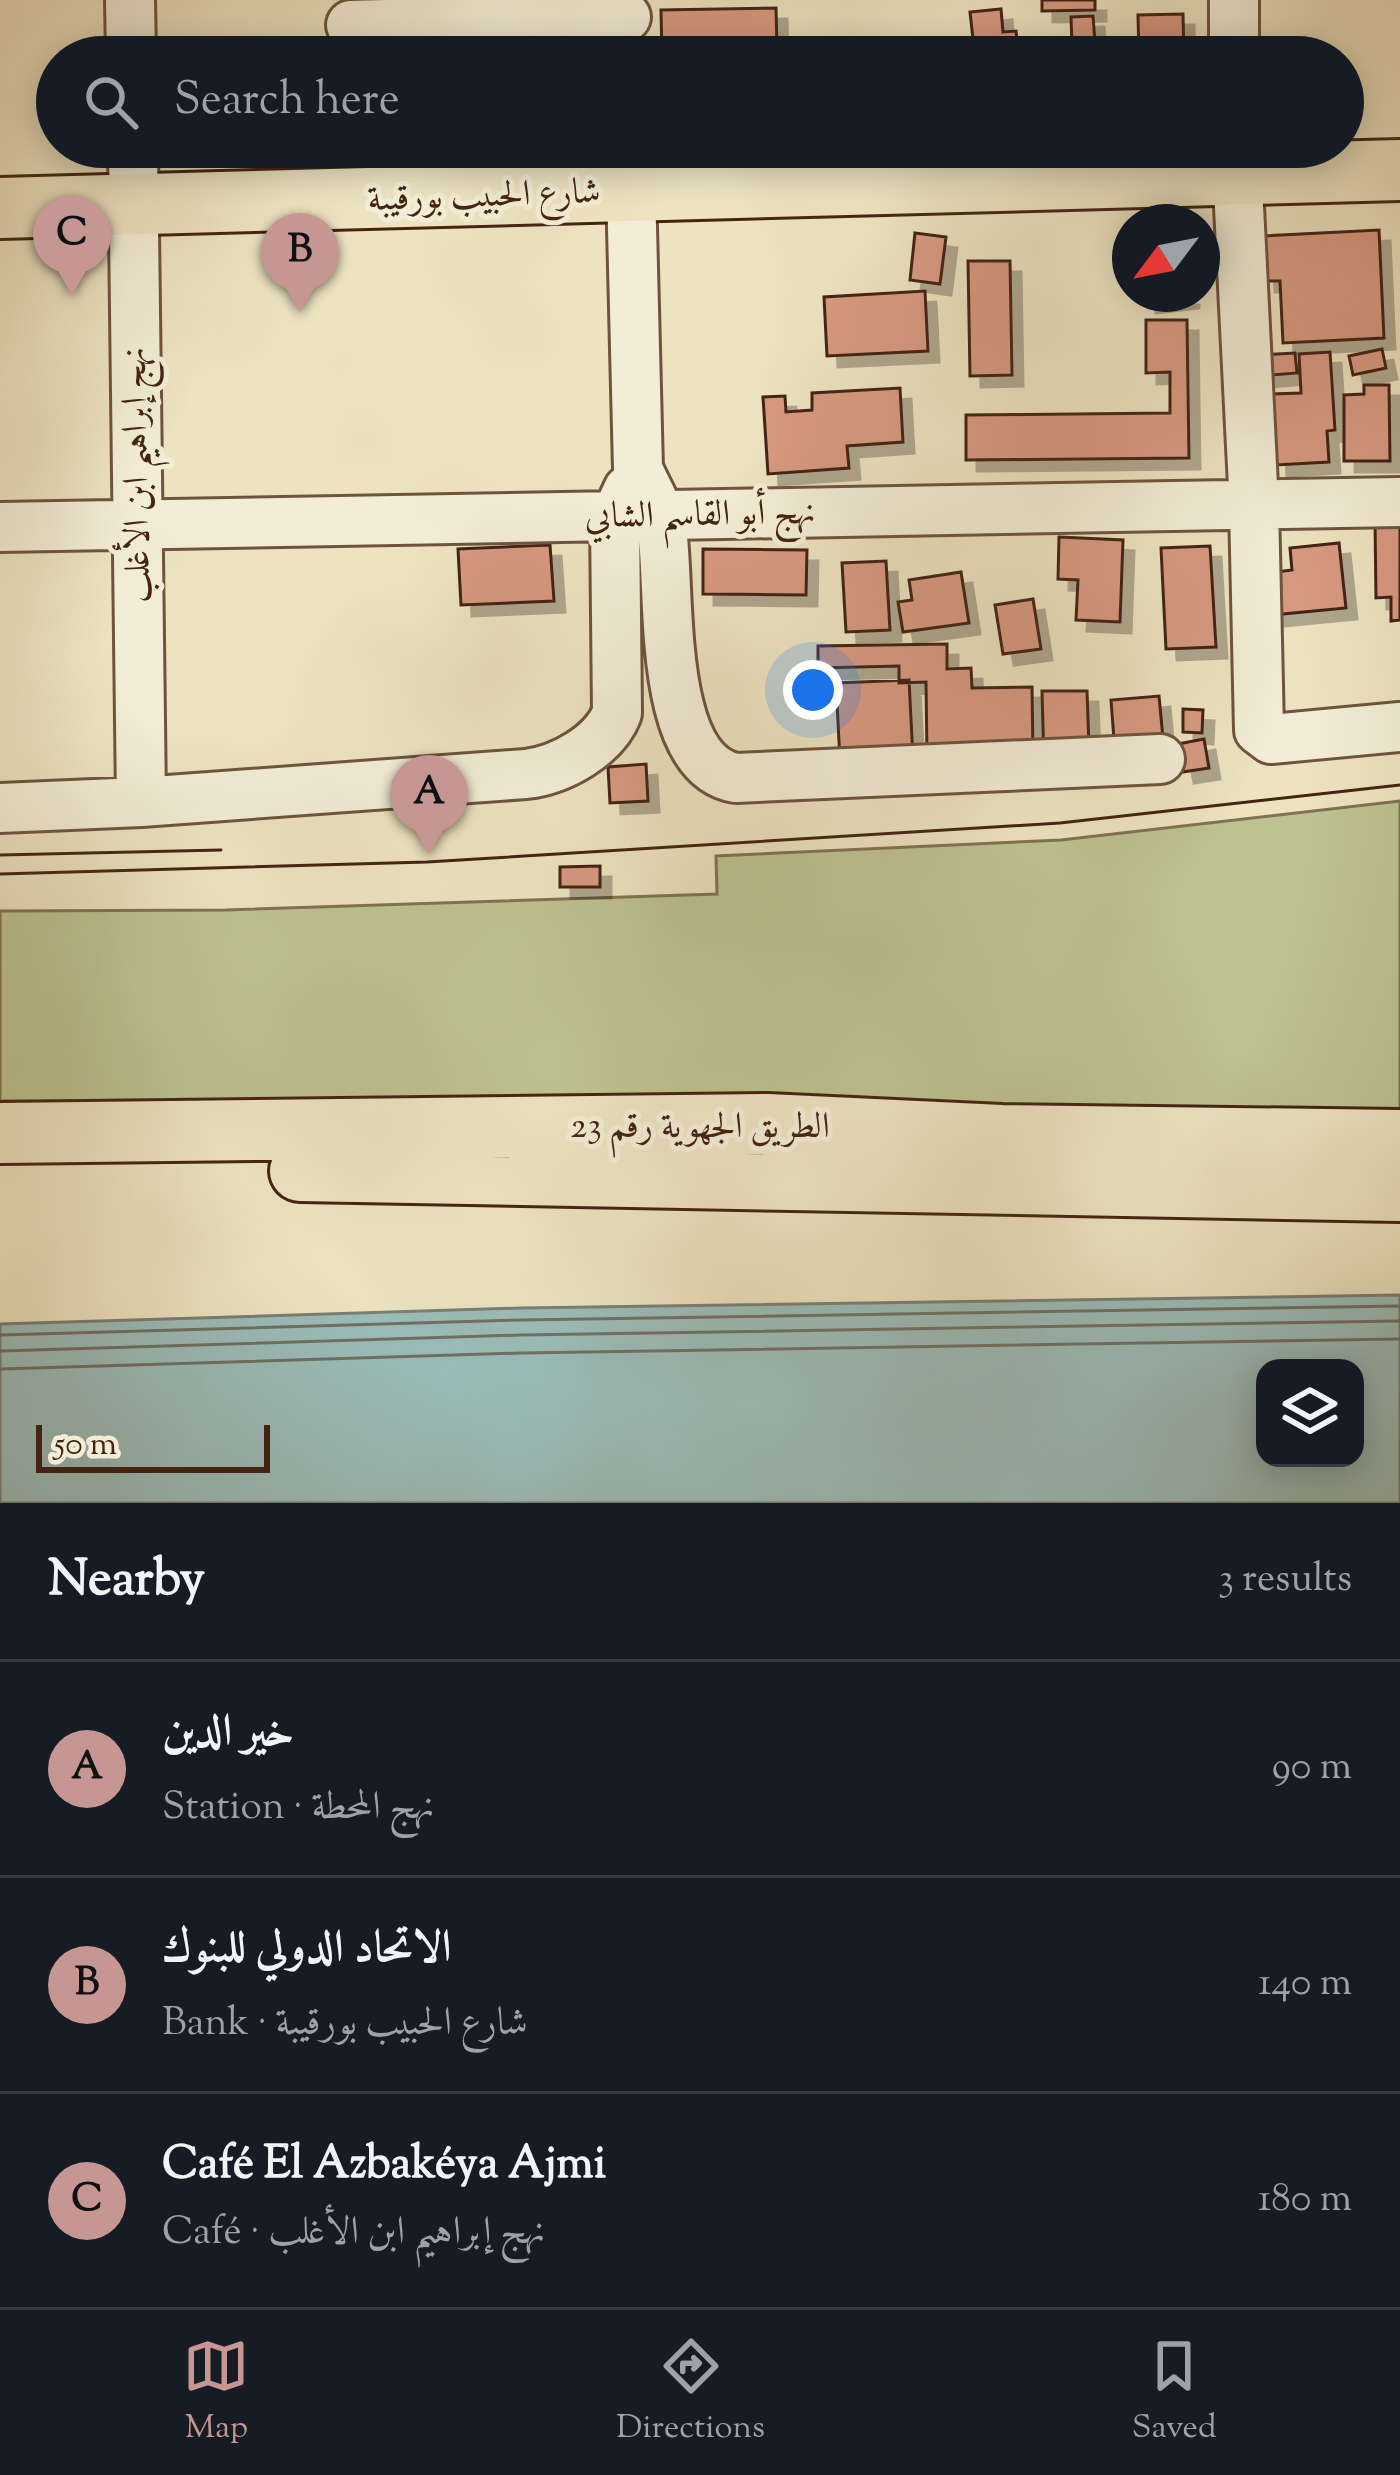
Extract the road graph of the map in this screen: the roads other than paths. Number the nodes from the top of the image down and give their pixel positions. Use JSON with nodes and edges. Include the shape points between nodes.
{"nodes":[{"id":1,"x":130,"y":0,"type":"edge"},
{"id":2,"x":1234,"y":0,"type":"edge"},
{"id":3,"x":351,"y":25,"type":"dead end"},
{"id":4,"x":626,"y":25,"type":"edge"},
{"id":5,"x":131,"y":36,"type":"edge"},
{"id":6,"x":1234,"y":36,"type":"edge"},
{"id":7,"x":832,"y":168,"type":"edge"},
{"id":8,"x":1236,"y":168,"type":"edge"},
{"id":9,"x":1359,"y":168,"type":"edge"},
{"id":10,"x":1400,"y":170,"type":"edge"},
{"id":11,"x":630,"y":171,"type":"edge"},
{"id":12,"x":134,"y":176,"type":"edge"},
{"id":13,"x":0,"y":208,"type":"edge"},
{"id":14,"x":1400,"y":502,"type":"edge"},
{"id":15,"x":1254,"y":506,"type":"junction"},
{"id":16,"x":638,"y":518,"type":"junction"},
{"id":17,"x":139,"y":525,"type":"junction"},
{"id":18,"x":0,"y":527,"type":"edge"},
{"id":19,"x":676,"y":701,"type":"junction"},
{"id":20,"x":619,"y":704,"type":"junction"},
{"id":21,"x":1400,"y":727,"type":"edge"},
{"id":22,"x":1160,"y":759,"type":"dead end"},
{"id":23,"x":141,"y":802,"type":"junction"},
{"id":24,"x":0,"y":808,"type":"edge"},
{"id":25,"x":0,"y":1133,"type":"edge"},
{"id":26,"x":1400,"y":1140,"type":"edge"},
{"id":27,"x":0,"y":1173,"type":"edge"},
{"id":28,"x":1400,"y":1191,"type":"edge"}],
"edges":[{"from":1,"to":5,"type":"street"},
{"from":2,"to":6,"type":"street"},
{"from":3,"to":4,"type":"street"},
{"from":7,"to":11,"type":"main road","name":"شارع الحبيب بورقيبة"},
{"from":8,"to":15,"type":"street"},
{"from":9,"to":10,"type":"main road","name":"شارع الحبيب بورقيبة"},
{"from":11,"to":12,"type":"main road","name":"شارع الحبيب بورقيبة"},
{"from":11,"to":16,"type":"street"},
{"from":12,"to":13,"type":"main road","name":"شارع الحبيب بورقيبة"},
{"from":12,"to":17,"type":"street","name":"نهج إبراهيم ابن الأغلب"},
{"from":14,"to":15,"type":"street","name":"نهج أبو القاسم الشابي"},
{"from":15,"to":16,"type":"street","name":"نهج أبو القاسم الشابي"},
{"from":15,"to":21,"type":"street","via":[[1258,727],[1268,738]]},
{"from":16,"to":17,"type":"street","name":"نهج أبو القاسم الشابي"},
{"from":16,"to":19,"type":"street"},
{"from":16,"to":20,"type":"street"},
{"from":17,"to":18,"type":"street","name":"نهج أبو القاسم الشابي"},
{"from":17,"to":23,"type":"street","name":"نهج إبراهيم ابن الأغلب"},
{"from":19,"to":20,"type":"street"},
{"from":19,"to":22,"type":"street","via":[[706,761],[736,778]]},
{"from":20,"to":23,"type":"street","via":[[593,743],[536,773]]},
{"from":23,"to":24,"type":"street"},
{"from":25,"to":26,"type":"main road","name":"الطريق الجهوية رقم 23","via":[[767,1124]]},
{"from":27,"to":28,"type":"main road","name":"الطريق الجهوية رقم 23","via":[[352,1171]]}]}
